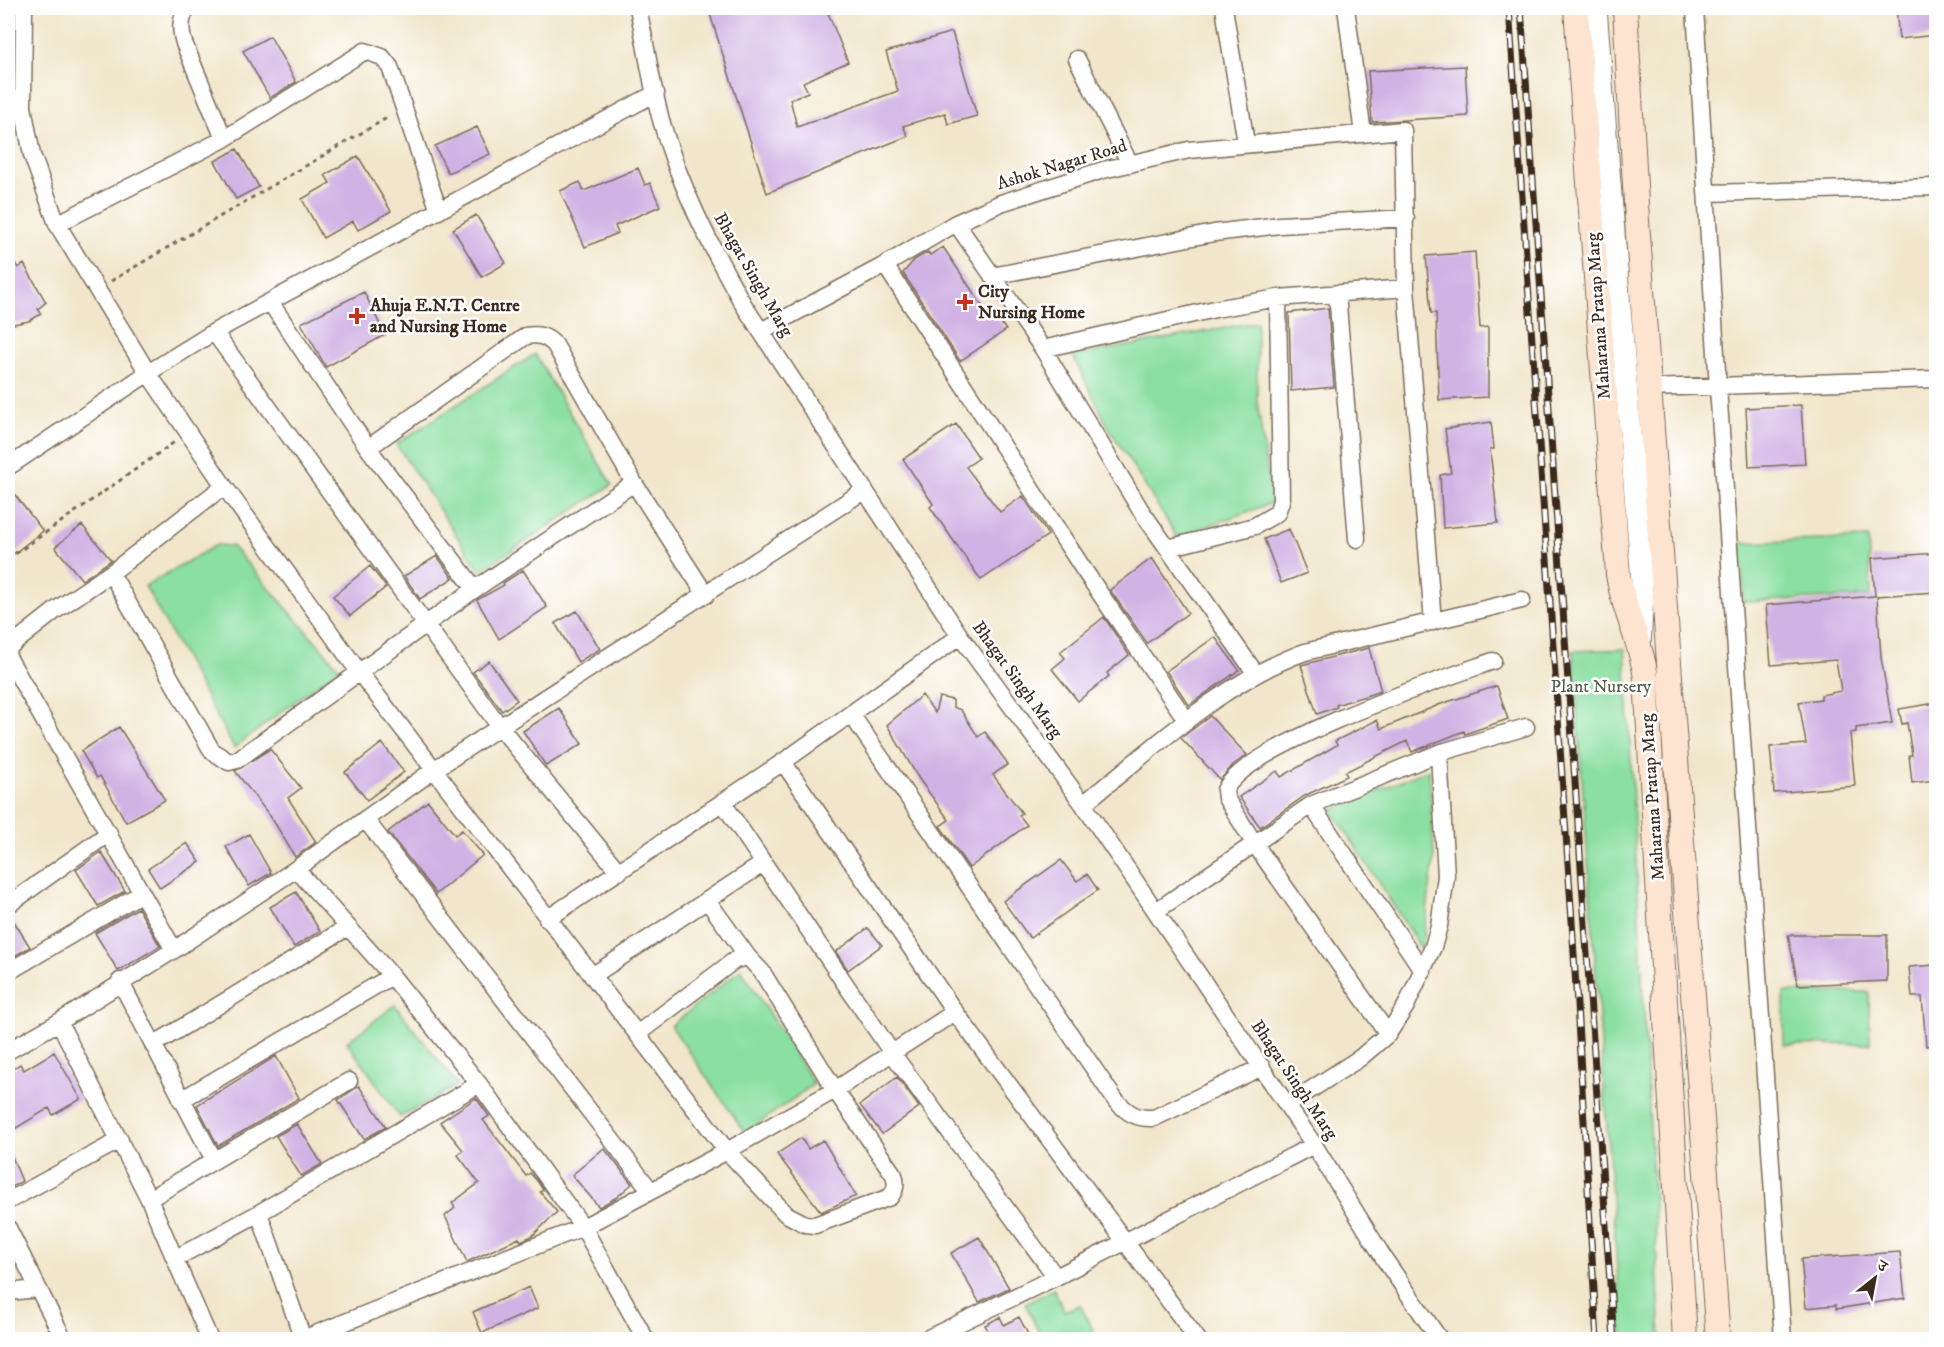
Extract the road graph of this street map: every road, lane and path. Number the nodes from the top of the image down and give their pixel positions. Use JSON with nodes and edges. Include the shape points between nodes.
{"nodes":[{"id":1,"x":24,"y":8,"type":"edge"},
{"id":2,"x":187,"y":8,"type":"edge"},
{"id":3,"x":638,"y":8,"type":"edge"},
{"id":4,"x":1224,"y":8,"type":"edge"},
{"id":5,"x":1346,"y":8,"type":"edge"},
{"id":6,"x":1576,"y":8,"type":"edge"},
{"id":7,"x":1596,"y":8,"type":"edge"},
{"id":8,"x":1625,"y":8,"type":"edge"},
{"id":9,"x":1695,"y":8,"type":"edge"},
{"id":10,"x":1077,"y":59,"type":"dead end"},
{"id":11,"x":656,"y":93,"type":"junction"},
{"id":12,"x":404,"y":108,"type":"junction"},
{"id":13,"x":1363,"y":134,"type":"junction"},
{"id":14,"x":224,"y":139,"type":"junction"},
{"id":15,"x":1246,"y":143,"type":"junction"},
{"id":16,"x":1130,"y":164,"type":"junction"},
{"id":17,"x":1936,"y":186,"type":"edge"},
{"id":18,"x":1706,"y":192,"type":"junction"},
{"id":19,"x":439,"y":211,"type":"junction"},
{"id":20,"x":1407,"y":218,"type":"junction"},
{"id":21,"x":956,"y":223,"type":"junction"},
{"id":22,"x":57,"y":224,"type":"junction"},
{"id":23,"x":885,"y":266,"type":"junction"},
{"id":24,"x":992,"y":276,"type":"junction"},
{"id":25,"x":1406,"y":288,"type":"junction"},
{"id":26,"x":97,"y":289,"type":"junction"},
{"id":27,"x":1337,"y":293,"type":"junction"},
{"id":28,"x":1278,"y":298,"type":"junction"},
{"id":29,"x":270,"y":303,"type":"junction"},
{"id":30,"x":761,"y":331,"type":"junction"},
{"id":31,"x":214,"y":332,"type":"junction"},
{"id":32,"x":1043,"y":349,"type":"junction"},
{"id":33,"x":148,"y":372,"type":"junction"},
{"id":34,"x":1936,"y":379,"type":"edge"},
{"id":35,"x":1649,"y":387,"type":"junction"},
{"id":36,"x":1718,"y":387,"type":"junction"},
{"id":37,"x":188,"y":432,"type":"junction"},
{"id":38,"x":368,"y":448,"type":"junction"},
{"id":39,"x":8,"y":467,"type":"edge"},
{"id":40,"x":634,"y":483,"type":"junction"},
{"id":41,"x":224,"y":486,"type":"junction"},
{"id":42,"x":865,"y":490,"type":"junction"},
{"id":43,"x":1357,"y":539,"type":"dead end"},
{"id":44,"x":1168,"y":548,"type":"junction"},
{"id":45,"x":8,"y":559,"type":"edge"},
{"id":46,"x":111,"y":573,"type":"junction"},
{"id":47,"x":475,"y":590,"type":"junction"},
{"id":48,"x":706,"y":595,"type":"junction"},
{"id":49,"x":1522,"y":600,"type":"dead end"},
{"id":50,"x":1433,"y":622,"type":"junction"},
{"id":51,"x":426,"y":624,"type":"junction"},
{"id":52,"x":960,"y":636,"type":"junction"},
{"id":53,"x":1640,"y":646,"type":"junction"},
{"id":54,"x":8,"y":648,"type":"edge"},
{"id":55,"x":8,"y":657,"type":"edge"},
{"id":56,"x":1493,"y":661,"type":"dead end"},
{"id":57,"x":359,"y":672,"type":"junction"},
{"id":58,"x":1256,"y":674,"type":"junction"},
{"id":59,"x":851,"y":714,"type":"junction"},
{"id":60,"x":1187,"y":722,"type":"junction"},
{"id":61,"x":500,"y":727,"type":"junction"},
{"id":62,"x":1526,"y":727,"type":"dead end"},
{"id":63,"x":1440,"y":753,"type":"junction"},
{"id":64,"x":783,"y":762,"type":"junction"},
{"id":65,"x":435,"y":769,"type":"junction"},
{"id":66,"x":723,"y":803,"type":"junction"},
{"id":67,"x":1083,"y":804,"type":"junction"},
{"id":68,"x":1311,"y":805,"type":"junction"},
{"id":69,"x":365,"y":819,"type":"junction"},
{"id":70,"x":109,"y":833,"type":"junction"},
{"id":71,"x":1254,"y":843,"type":"junction"},
{"id":72,"x":764,"y":863,"type":"junction"},
{"id":73,"x":296,"y":869,"type":"junction"},
{"id":74,"x":619,"y":872,"type":"junction"},
{"id":75,"x":142,"y":893,"type":"junction"},
{"id":76,"x":707,"y":900,"type":"junction"},
{"id":77,"x":8,"y":905,"type":"edge"},
{"id":78,"x":1156,"y":911,"type":"junction"},
{"id":79,"x":547,"y":919,"type":"junction"},
{"id":80,"x":348,"y":927,"type":"junction"},
{"id":81,"x":174,"y":950,"type":"junction"},
{"id":82,"x":748,"y":957,"type":"junction"},
{"id":83,"x":1423,"y":971,"type":"junction"},
{"id":84,"x":8,"y":972,"type":"edge"},
{"id":85,"x":392,"y":976,"type":"junction"},
{"id":86,"x":592,"y":976,"type":"junction"},
{"id":87,"x":120,"y":981,"type":"junction"},
{"id":88,"x":1694,"y":1006,"type":"junction"},
{"id":89,"x":1666,"y":1008,"type":"junction"},
{"id":90,"x":956,"y":1012,"type":"junction"},
{"id":91,"x":59,"y":1022,"type":"junction"},
{"id":92,"x":637,"y":1034,"type":"junction"},
{"id":93,"x":1388,"y":1034,"type":"junction"},
{"id":94,"x":153,"y":1045,"type":"junction"},
{"id":95,"x":8,"y":1051,"type":"edge"},
{"id":96,"x":892,"y":1053,"type":"junction"},
{"id":97,"x":1262,"y":1066,"type":"junction"},
{"id":98,"x":349,"y":1081,"type":"dead end"},
{"id":99,"x":479,"y":1084,"type":"junction"},
{"id":100,"x":835,"y":1090,"type":"junction"},
{"id":101,"x":182,"y":1100,"type":"junction"},
{"id":102,"x":1287,"y":1105,"type":"junction"},
{"id":103,"x":120,"y":1140,"type":"junction"},
{"id":104,"x":1314,"y":1145,"type":"junction"},
{"id":105,"x":727,"y":1151,"type":"junction"},
{"id":106,"x":214,"y":1160,"type":"junction"},
{"id":107,"x":651,"y":1191,"type":"junction"},
{"id":108,"x":149,"y":1199,"type":"junction"},
{"id":109,"x":8,"y":1201,"type":"edge"},
{"id":110,"x":259,"y":1213,"type":"junction"},
{"id":111,"x":583,"y":1227,"type":"junction"},
{"id":112,"x":8,"y":1228,"type":"edge"},
{"id":113,"x":1124,"y":1241,"type":"junction"},
{"id":114,"x":176,"y":1258,"type":"junction"},
{"id":115,"x":1681,"y":1266,"type":"junction"},
{"id":116,"x":1712,"y":1267,"type":"junction"},
{"id":117,"x":1056,"y":1277,"type":"junction"},
{"id":118,"x":38,"y":1289,"type":"junction"},
{"id":119,"x":8,"y":1292,"type":"edge"},
{"id":120,"x":926,"y":1339,"type":"edge"},
{"id":121,"x":64,"y":1340,"type":"edge"},
{"id":122,"x":210,"y":1340,"type":"edge"},
{"id":123,"x":646,"y":1340,"type":"edge"},
{"id":124,"x":1198,"y":1340,"type":"edge"},
{"id":125,"x":1440,"y":1340,"type":"edge"},
{"id":126,"x":1684,"y":1340,"type":"edge"},
{"id":127,"x":1718,"y":1340,"type":"edge"},
{"id":128,"x":1784,"y":1340,"type":"edge"}],
"edges":[{"from":1,"to":22,"type":"street","via":[[23,107],[32,155]]},
{"from":2,"to":14,"type":"street","via":[[180,29]]},
{"from":3,"to":11,"type":"street","name":"Bhagat Singh Marg"},
{"from":4,"to":15,"type":"street"},
{"from":5,"to":13,"type":"street"},
{"from":6,"to":53,"type":"main road","name":"Maharana Pratap Marg","via":[[1618,574],[1621,598]]},
{"from":7,"to":53,"type":"street","via":[[1643,594]]},
{"from":8,"to":35,"type":"main road","name":"Maharana Pratap Marg"},
{"from":9,"to":18,"type":"street"},
{"from":10,"to":16,"type":"street"},
{"from":11,"to":19,"type":"street"},
{"from":11,"to":30,"type":"street","name":"Bhagat Singh Marg","via":[[671,153],[693,209]]},
{"from":12,"to":14,"type":"street","via":[[390,67],[382,57],[365,51]]},
{"from":12,"to":19,"type":"street"},
{"from":12,"to":26,"type":"path"},
{"from":13,"to":15,"type":"street","name":"Ashok Nagar Road"},
{"from":13,"to":20,"type":"street","name":"Ashok Nagar Road","via":[[1403,130]]},
{"from":14,"to":22,"type":"street"},
{"from":15,"to":16,"type":"street","name":"Ashok Nagar Road","via":[[1189,150]]},
{"from":16,"to":21,"type":"street","name":"Ashok Nagar Road","via":[[1001,203]]},
{"from":17,"to":18,"type":"street"},
{"from":18,"to":36,"type":"street"},
{"from":19,"to":29,"type":"street"},
{"from":20,"to":24,"type":"street","via":[[1214,233]]},
{"from":20,"to":25,"type":"street"},
{"from":21,"to":23,"type":"street","name":"Ashok Nagar Road"},
{"from":21,"to":24,"type":"street"},
{"from":22,"to":26,"type":"street"},
{"from":23,"to":30,"type":"street","name":"Ashok Nagar Road"},
{"from":23,"to":60,"type":"street"},
{"from":24,"to":32,"type":"street"},
{"from":25,"to":27,"type":"street"},
{"from":25,"to":50,"type":"street"},
{"from":26,"to":33,"type":"street"},
{"from":27,"to":28,"type":"street"},
{"from":27,"to":43,"type":"street"},
{"from":28,"to":32,"type":"street"},
{"from":28,"to":44,"type":"street","via":[[1281,501],[1277,513],[1255,526]]},
{"from":29,"to":31,"type":"street"},
{"from":29,"to":38,"type":"street"},
{"from":30,"to":42,"type":"street","name":"Bhagat Singh Marg"},
{"from":31,"to":33,"type":"street"},
{"from":31,"to":51,"type":"street"},
{"from":32,"to":44,"type":"street"},
{"from":33,"to":37,"type":"street"},
{"from":33,"to":39,"type":"street"},
{"from":34,"to":36,"type":"street"},
{"from":35,"to":36,"type":"street"},
{"from":35,"to":88,"type":"main road","name":"Maharana Pratap Marg"},
{"from":36,"to":128,"type":"street"},
{"from":37,"to":41,"type":"street"},
{"from":37,"to":45,"type":"path"},
{"from":38,"to":40,"type":"street","via":[[526,336],[538,334],[555,345]]},
{"from":38,"to":47,"type":"street"},
{"from":40,"to":47,"type":"street"},
{"from":40,"to":48,"type":"street"},
{"from":41,"to":46,"type":"street"},
{"from":41,"to":57,"type":"street"},
{"from":42,"to":48,"type":"street"},
{"from":42,"to":52,"type":"street","name":"Bhagat Singh Marg"},
{"from":44,"to":58,"type":"street"},
{"from":46,"to":54,"type":"street"},
{"from":46,"to":57,"type":"street","via":[[212,751],[229,762]]},
{"from":47,"to":51,"type":"street"},
{"from":48,"to":61,"type":"street"},
{"from":49,"to":50,"type":"street"},
{"from":50,"to":58,"type":"street","via":[[1305,652]]},
{"from":51,"to":57,"type":"street"},
{"from":51,"to":61,"type":"street"},
{"from":52,"to":59,"type":"street"},
{"from":52,"to":67,"type":"street","name":"Bhagat Singh Marg"},
{"from":53,"to":89,"type":"main road","name":"Maharana Pratap Marg","via":[[1646,679]]},
{"from":55,"to":70,"type":"street"},
{"from":56,"to":71,"type":"street","via":[[1328,724],[1236,775],[1225,790],[1226,798]]},
{"from":57,"to":65,"type":"street"},
{"from":58,"to":60,"type":"street"},
{"from":59,"to":64,"type":"street"},
{"from":59,"to":97,"type":"street","via":[[1116,1101],[1129,1114],[1154,1118]]},
{"from":60,"to":67,"type":"street"},
{"from":61,"to":65,"type":"street"},
{"from":61,"to":74,"type":"street"},
{"from":62,"to":63,"type":"street"},
{"from":63,"to":68,"type":"street"},
{"from":63,"to":83,"type":"street","via":[[1446,876],[1439,926]]},
{"from":64,"to":66,"type":"street"},
{"from":64,"to":90,"type":"street"},
{"from":65,"to":69,"type":"street"},
{"from":65,"to":79,"type":"street"},
{"from":66,"to":72,"type":"street"},
{"from":66,"to":74,"type":"street"},
{"from":67,"to":78,"type":"street","name":"Bhagat Singh Marg"},
{"from":68,"to":71,"type":"street"},
{"from":68,"to":83,"type":"street"},
{"from":69,"to":73,"type":"street"},
{"from":69,"to":107,"type":"street"},
{"from":70,"to":75,"type":"street"},
{"from":70,"to":77,"type":"street"},
{"from":71,"to":78,"type":"street"},
{"from":71,"to":93,"type":"street"},
{"from":72,"to":76,"type":"street"},
{"from":72,"to":96,"type":"street"},
{"from":73,"to":80,"type":"street"},
{"from":73,"to":81,"type":"street"},
{"from":74,"to":79,"type":"street"},
{"from":75,"to":81,"type":"street"},
{"from":75,"to":84,"type":"street"},
{"from":76,"to":82,"type":"street"},
{"from":76,"to":86,"type":"street"},
{"from":78,"to":97,"type":"street","name":"Bhagat Singh Marg"},
{"from":79,"to":86,"type":"street"},
{"from":80,"to":85,"type":"street"},
{"from":80,"to":94,"type":"street"},
{"from":81,"to":87,"type":"street"},
{"from":82,"to":92,"type":"street","via":[[735,960]]},
{"from":82,"to":100,"type":"street","via":[[762,972]]},
{"from":83,"to":93,"type":"street"},
{"from":85,"to":99,"type":"street"},
{"from":85,"to":101,"type":"street"},
{"from":86,"to":92,"type":"street"},
{"from":87,"to":91,"type":"street"},
{"from":87,"to":94,"type":"street"},
{"from":88,"to":89,"type":"main road"},
{"from":88,"to":116,"type":"main road","name":"Maharana Pratap Marg"},
{"from":89,"to":115,"type":"main road","name":"Maharana Pratap Marg"},
{"from":90,"to":96,"type":"street"},
{"from":90,"to":113,"type":"street"},
{"from":91,"to":95,"type":"street"},
{"from":91,"to":103,"type":"street"},
{"from":92,"to":105,"type":"street"},
{"from":93,"to":102,"type":"street","via":[[1360,1058]]},
{"from":94,"to":101,"type":"street"},
{"from":96,"to":100,"type":"street"},
{"from":96,"to":117,"type":"street"},
{"from":97,"to":102,"type":"street","name":"Bhagat Singh Marg"},
{"from":98,"to":106,"type":"street"},
{"from":99,"to":110,"type":"street"},
{"from":99,"to":111,"type":"street"},
{"from":100,"to":105,"type":"street"},
{"from":100,"to":105,"type":"street","via":[[894,1175],[896,1183],[890,1197],[815,1225],[805,1224],[786,1214]]},
{"from":101,"to":106,"type":"street"},
{"from":102,"to":104,"type":"street","name":"Bhagat Singh Marg"},
{"from":103,"to":108,"type":"street"},
{"from":103,"to":109,"type":"street"},
{"from":104,"to":113,"type":"street"},
{"from":104,"to":125,"type":"street","name":"Bhagat Singh Marg"},
{"from":105,"to":107,"type":"street"},
{"from":106,"to":108,"type":"street"},
{"from":107,"to":111,"type":"street"},
{"from":108,"to":114,"type":"street"},
{"from":110,"to":111,"type":"street","via":[[303,1339]]},
{"from":110,"to":114,"type":"street"},
{"from":111,"to":123,"type":"street"},
{"from":112,"to":118,"type":"street"},
{"from":113,"to":117,"type":"street"},
{"from":113,"to":124,"type":"street"},
{"from":114,"to":122,"type":"street"},
{"from":115,"to":116,"type":"main road"},
{"from":115,"to":126,"type":"main road","name":"Maharana Pratap Marg"},
{"from":116,"to":127,"type":"main road","name":"Maharana Pratap Marg"},
{"from":117,"to":120,"type":"street"},
{"from":118,"to":119,"type":"street"},
{"from":118,"to":121,"type":"street"}]}
